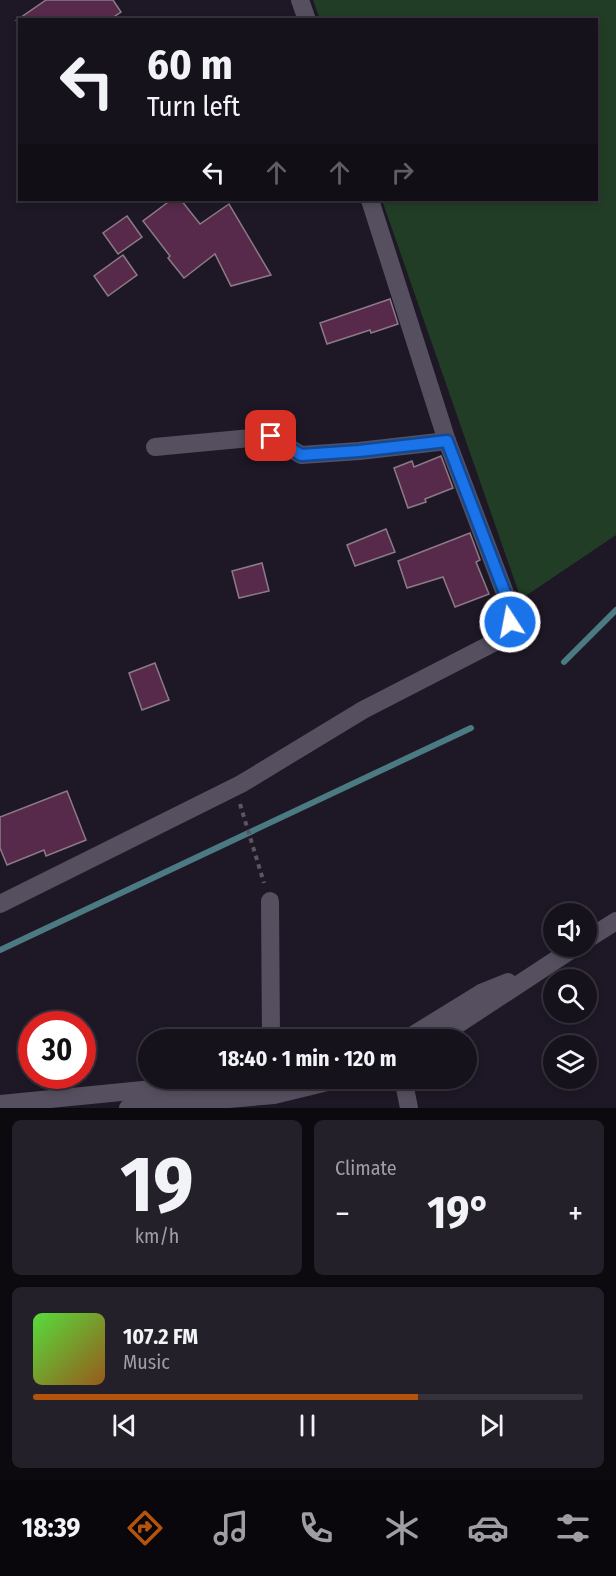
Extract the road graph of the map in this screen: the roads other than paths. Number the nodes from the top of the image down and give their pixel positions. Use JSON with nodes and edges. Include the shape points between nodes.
{"nodes":[{"id":1,"x":300,"y":0,"type":"edge"},
{"id":2,"x":306,"y":18,"type":"edge"},
{"id":3,"x":370,"y":201,"type":"edge"},
{"id":4,"x":447,"y":441,"type":"junction"},
{"id":5,"x":155,"y":447,"type":"dead end"},
{"id":6,"x":270,"y":901,"type":"road end"},
{"id":7,"x":0,"y":904,"type":"edge"},
{"id":8,"x":616,"y":921,"type":"edge"},
{"id":9,"x":597,"y":933,"type":"edge"},
{"id":10,"x":560,"y":957,"type":"edge"},
{"id":11,"x":538,"y":972,"type":"junction"},
{"id":12,"x":271,"y":1029,"type":"edge"},
{"id":13,"x":423,"y":1029,"type":"edge"},
{"id":14,"x":451,"y":1029,"type":"edge"},
{"id":15,"x":152,"y":1089,"type":"edge"},
{"id":16,"x":296,"y":1089,"type":"edge"},
{"id":17,"x":405,"y":1089,"type":"edge"},
{"id":18,"x":274,"y":1094,"type":"edge"},
{"id":19,"x":0,"y":1104,"type":"edge"},
{"id":20,"x":128,"y":1108,"type":"edge"},
{"id":21,"x":409,"y":1108,"type":"edge"}],
"edges":[{"from":1,"to":2,"type":"street"},
{"from":3,"to":4,"type":"street"},
{"from":4,"to":5,"type":"street","via":[[301,455],[271,436]]},
{"from":4,"to":7,"type":"street","via":[[511,609],[506,633],[363,710],[235,788]]},
{"from":6,"to":12,"type":"street"},
{"from":8,"to":9,"type":"street"},
{"from":10,"to":11,"type":"street"},
{"from":11,"to":13,"type":"street","via":[[483,992]]},
{"from":11,"to":14,"type":"street"},
{"from":15,"to":19,"type":"street"},
{"from":16,"to":18,"type":"street"},
{"from":17,"to":21,"type":"street"},
{"from":18,"to":20,"type":"street"}]}
